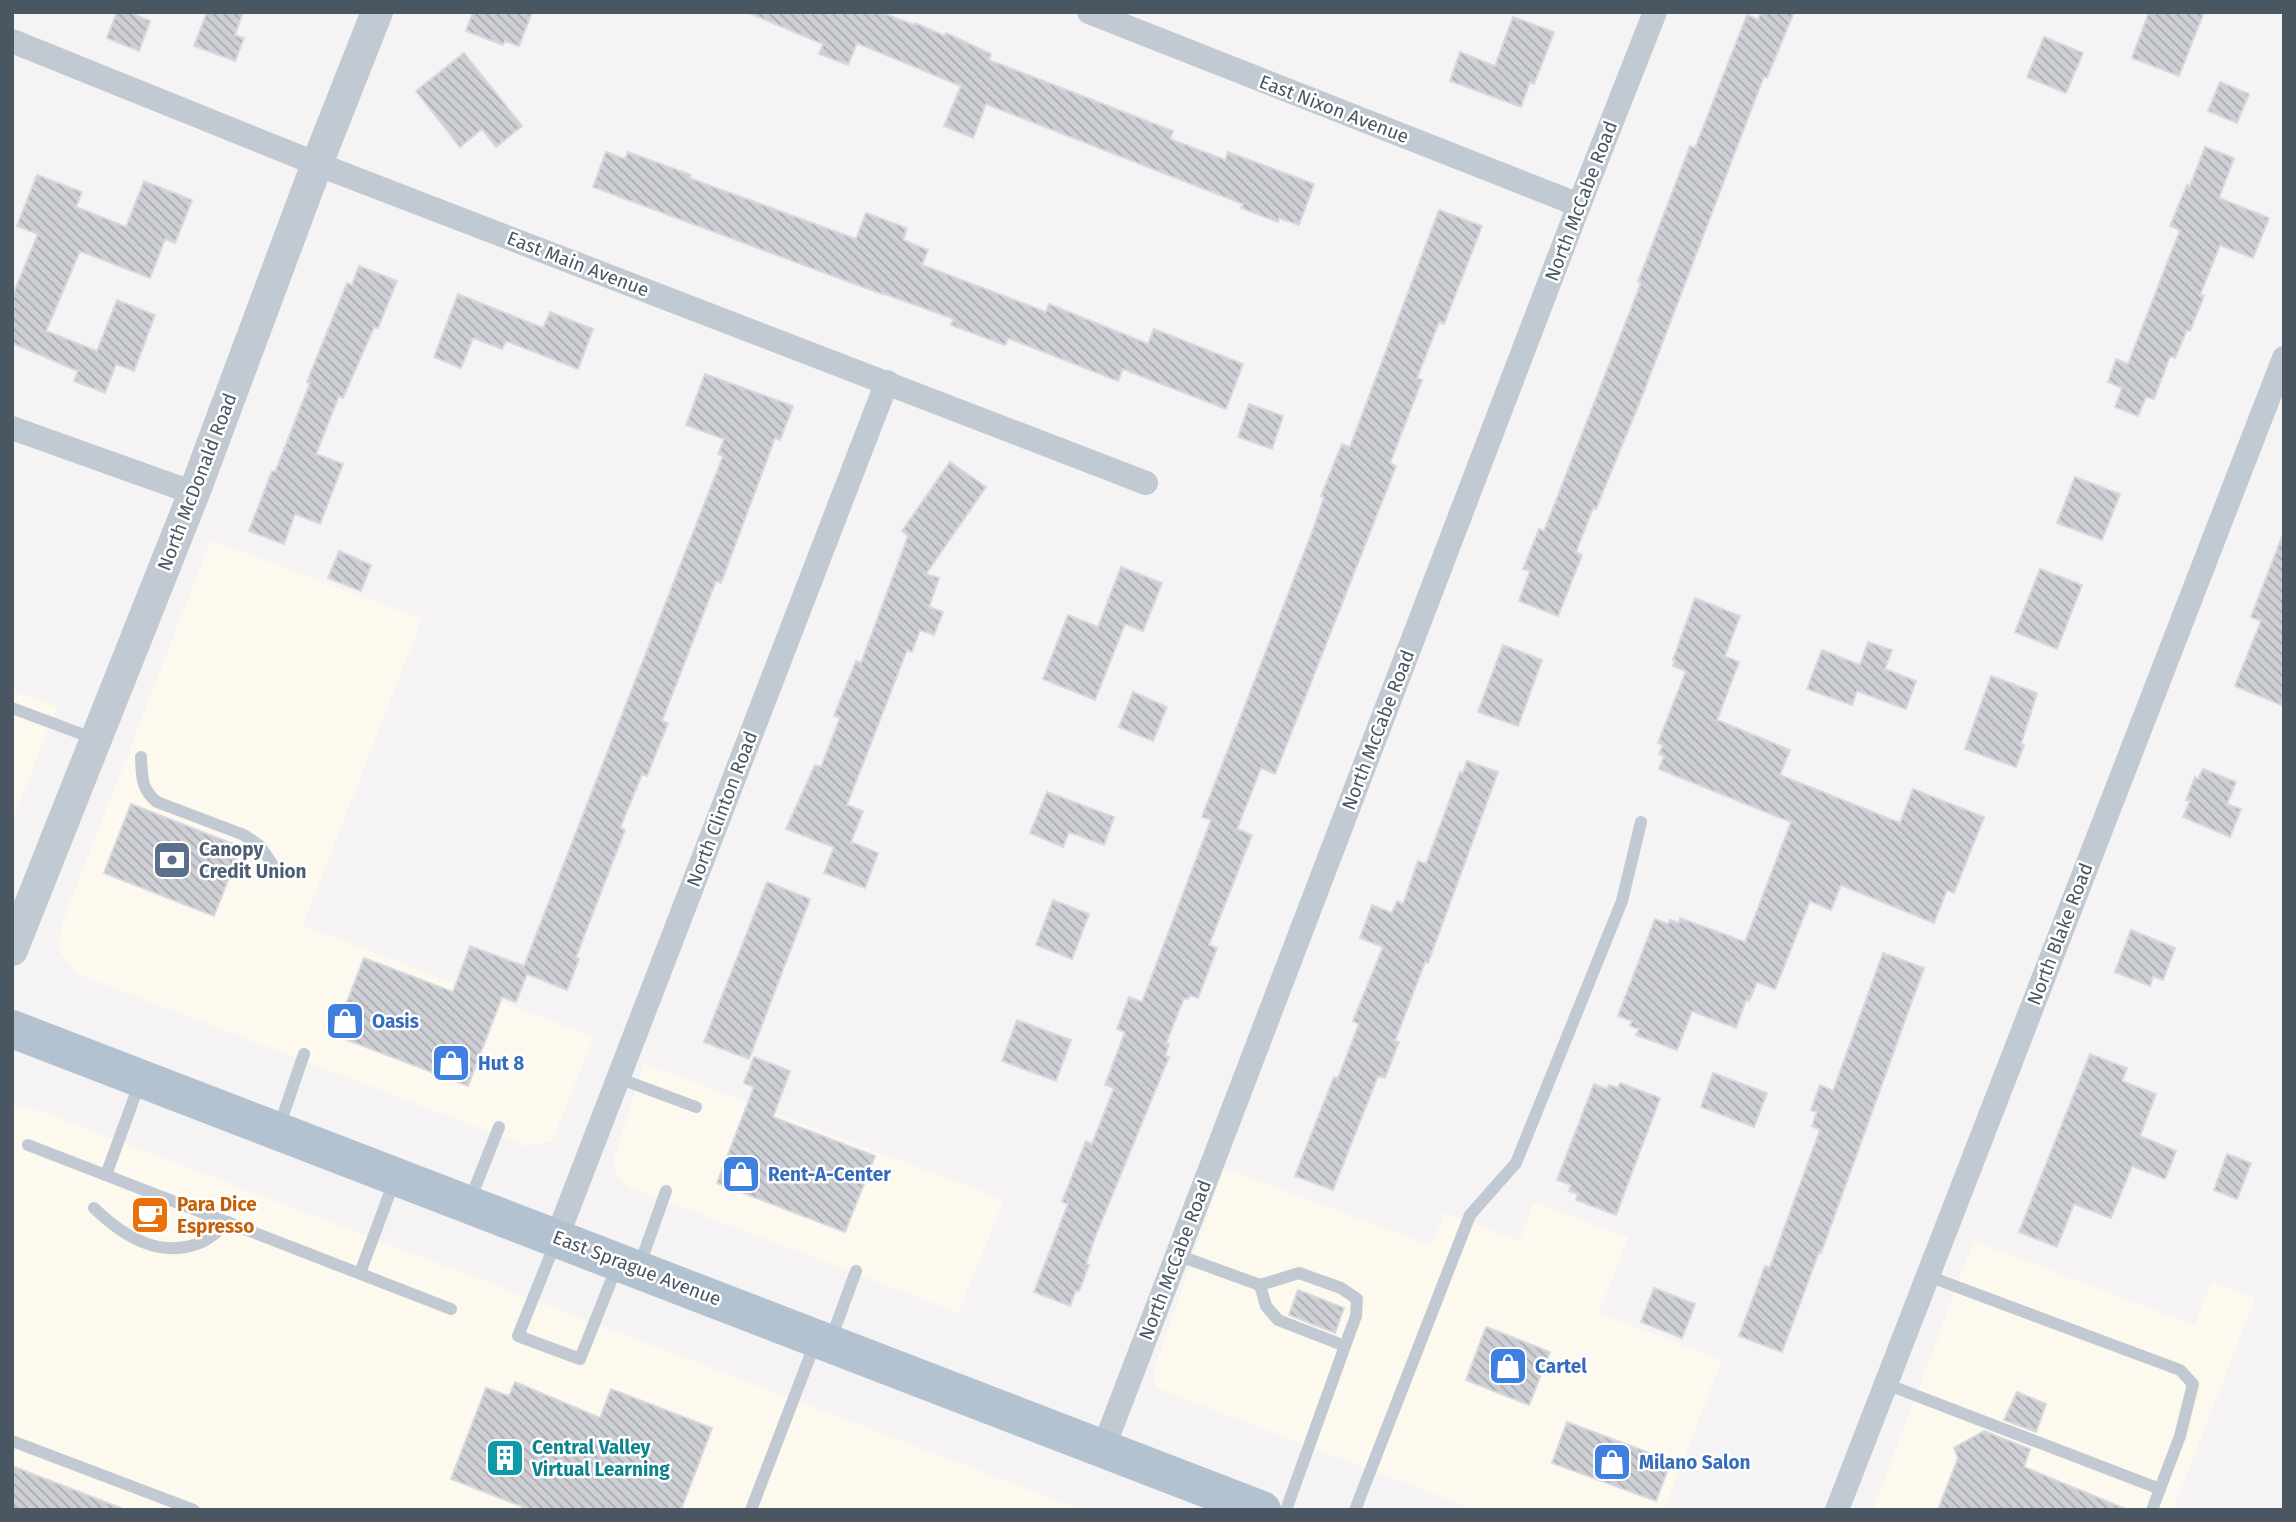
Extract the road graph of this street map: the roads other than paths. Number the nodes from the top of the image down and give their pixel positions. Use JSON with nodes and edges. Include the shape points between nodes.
{"nodes":[{"id":1,"x":377,"y":12,"type":"edge"},
{"id":2,"x":1089,"y":12,"type":"edge"},
{"id":3,"x":1656,"y":12,"type":"edge"},
{"id":4,"x":12,"y":41,"type":"edge"},
{"id":5,"x":317,"y":164,"type":"junction"},
{"id":6,"x":1579,"y":205,"type":"junction"},
{"id":7,"x":2284,"y":358,"type":"edge"},
{"id":8,"x":887,"y":382,"type":"junction"},
{"id":9,"x":12,"y":428,"type":"edge"},
{"id":10,"x":1146,"y":483,"type":"dead end"},
{"id":11,"x":194,"y":493,"type":"junction"},
{"id":12,"x":12,"y":708,"type":"edge"},
{"id":13,"x":96,"y":740,"type":"junction"},
{"id":14,"x":141,"y":757,"type":"dead end"},
{"id":15,"x":1641,"y":822,"type":"dead end"},
{"id":16,"x":277,"y":871,"type":"dead end"},
{"id":17,"x":12,"y":950,"type":"edge"},
{"id":18,"x":12,"y":1029,"type":"edge"},
{"id":19,"x":304,"y":1054,"type":"dead end"},
{"id":20,"x":141,"y":1078,"type":"junction"},
{"id":21,"x":618,"y":1078,"type":"junction"},
{"id":22,"x":696,"y":1107,"type":"dead end"},
{"id":23,"x":499,"y":1127,"type":"dead end"},
{"id":24,"x":278,"y":1130,"type":"junction"},
{"id":25,"x":28,"y":1145,"type":"dead end"},
{"id":26,"x":106,"y":1175,"type":"junction"},
{"id":27,"x":396,"y":1175,"type":"junction"},
{"id":28,"x":666,"y":1191,"type":"dead end"},
{"id":29,"x":469,"y":1203,"type":"junction"},
{"id":30,"x":94,"y":1208,"type":"dead end"},
{"id":31,"x":228,"y":1222,"type":"junction"},
{"id":32,"x":557,"y":1237,"type":"junction"},
{"id":33,"x":1177,"y":1255,"type":"junction"},
{"id":34,"x":629,"y":1265,"type":"junction"},
{"id":35,"x":856,"y":1270,"type":"dead end"},
{"id":36,"x":360,"y":1273,"type":"junction"},
{"id":37,"x":1928,"y":1276,"type":"junction"},
{"id":38,"x":1260,"y":1285,"type":"junction"},
{"id":39,"x":451,"y":1309,"type":"dead end"},
{"id":40,"x":823,"y":1340,"type":"junction"},
{"id":41,"x":1345,"y":1346,"type":"junction"},
{"id":42,"x":1886,"y":1384,"type":"junction"},
{"id":43,"x":12,"y":1441,"type":"edge"},
{"id":44,"x":1103,"y":1449,"type":"junction"},
{"id":45,"x":2160,"y":1489,"type":"junction"},
{"id":46,"x":1246,"y":1507,"type":"edge"},
{"id":47,"x":194,"y":1510,"type":"edge"},
{"id":48,"x":751,"y":1510,"type":"edge"},
{"id":49,"x":1286,"y":1510,"type":"edge"},
{"id":50,"x":1355,"y":1510,"type":"edge"},
{"id":51,"x":1837,"y":1510,"type":"edge"},
{"id":52,"x":2152,"y":1510,"type":"edge"}],
"edges":[{"from":1,"to":5,"type":"street","name":"North McDonald Road"},
{"from":2,"to":6,"type":"street","name":"East Nixon Avenue"},
{"from":3,"to":6,"type":"street","name":"North McCabe Road"},
{"from":4,"to":5,"type":"street","name":"East Main Avenue"},
{"from":5,"to":8,"type":"street","name":"East Main Avenue"},
{"from":5,"to":11,"type":"street","name":"North McDonald Road"},
{"from":6,"to":33,"type":"street","name":"North McCabe Road"},
{"from":7,"to":37,"type":"street","name":"North Blake Road"},
{"from":8,"to":10,"type":"street","name":"East Main Avenue"},
{"from":8,"to":21,"type":"street","name":"North Clinton Road"},
{"from":9,"to":11,"type":"street"},
{"from":11,"to":13,"type":"street","name":"North McDonald Road"},
{"from":12,"to":13,"type":"lane"},
{"from":13,"to":17,"type":"street","name":"North McDonald Road"},
{"from":14,"to":16,"type":"lane","via":[[142,785],[157,803],[244,835],[260,846]]},
{"from":15,"to":50,"type":"lane","via":[[1622,901],[1516,1163],[1470,1215]]},
{"from":18,"to":20,"type":"main road","name":"East Sprague Avenue"},
{"from":19,"to":24,"type":"lane"},
{"from":20,"to":24,"type":"main road","name":"East Sprague Avenue"},
{"from":20,"to":26,"type":"lane"},
{"from":21,"to":22,"type":"lane"},
{"from":21,"to":32,"type":"street","name":"North Clinton Road"},
{"from":23,"to":29,"type":"lane"},
{"from":24,"to":27,"type":"main road","name":"East Sprague Avenue"},
{"from":25,"to":26,"type":"lane"},
{"from":26,"to":31,"type":"lane"},
{"from":27,"to":29,"type":"main road","name":"East Sprague Avenue"},
{"from":27,"to":36,"type":"lane"},
{"from":28,"to":34,"type":"lane"},
{"from":29,"to":32,"type":"main road","name":"East Sprague Avenue"},
{"from":30,"to":31,"type":"lane","via":[[133,1239],[158,1248],[202,1242]]},
{"from":31,"to":36,"type":"lane"},
{"from":32,"to":34,"type":"main road","name":"East Sprague Avenue"},
{"from":32,"to":34,"type":"lane","via":[[518,1336],[579,1359]]},
{"from":33,"to":38,"type":"lane"},
{"from":33,"to":44,"type":"street","name":"North McCabe Road"},
{"from":34,"to":40,"type":"main road","name":"East Sprague Avenue"},
{"from":35,"to":40,"type":"lane"},
{"from":36,"to":39,"type":"lane"},
{"from":37,"to":42,"type":"street","name":"North Blake Road"},
{"from":37,"to":45,"type":"lane","via":[[2180,1370],[2193,1384]]},
{"from":38,"to":41,"type":"lane","via":[[1266,1306],[1278,1320]]},
{"from":38,"to":41,"type":"lane","via":[[1299,1273],[1357,1299]]},
{"from":40,"to":44,"type":"main road","name":"East Sprague Avenue"},
{"from":40,"to":48,"type":"lane"},
{"from":41,"to":49,"type":"lane"},
{"from":42,"to":45,"type":"lane"},
{"from":42,"to":51,"type":"street","name":"North Blake Road"},
{"from":43,"to":47,"type":"lane"},
{"from":44,"to":46,"type":"main road","name":"East Sprague Avenue"},
{"from":45,"to":52,"type":"lane"}]}
